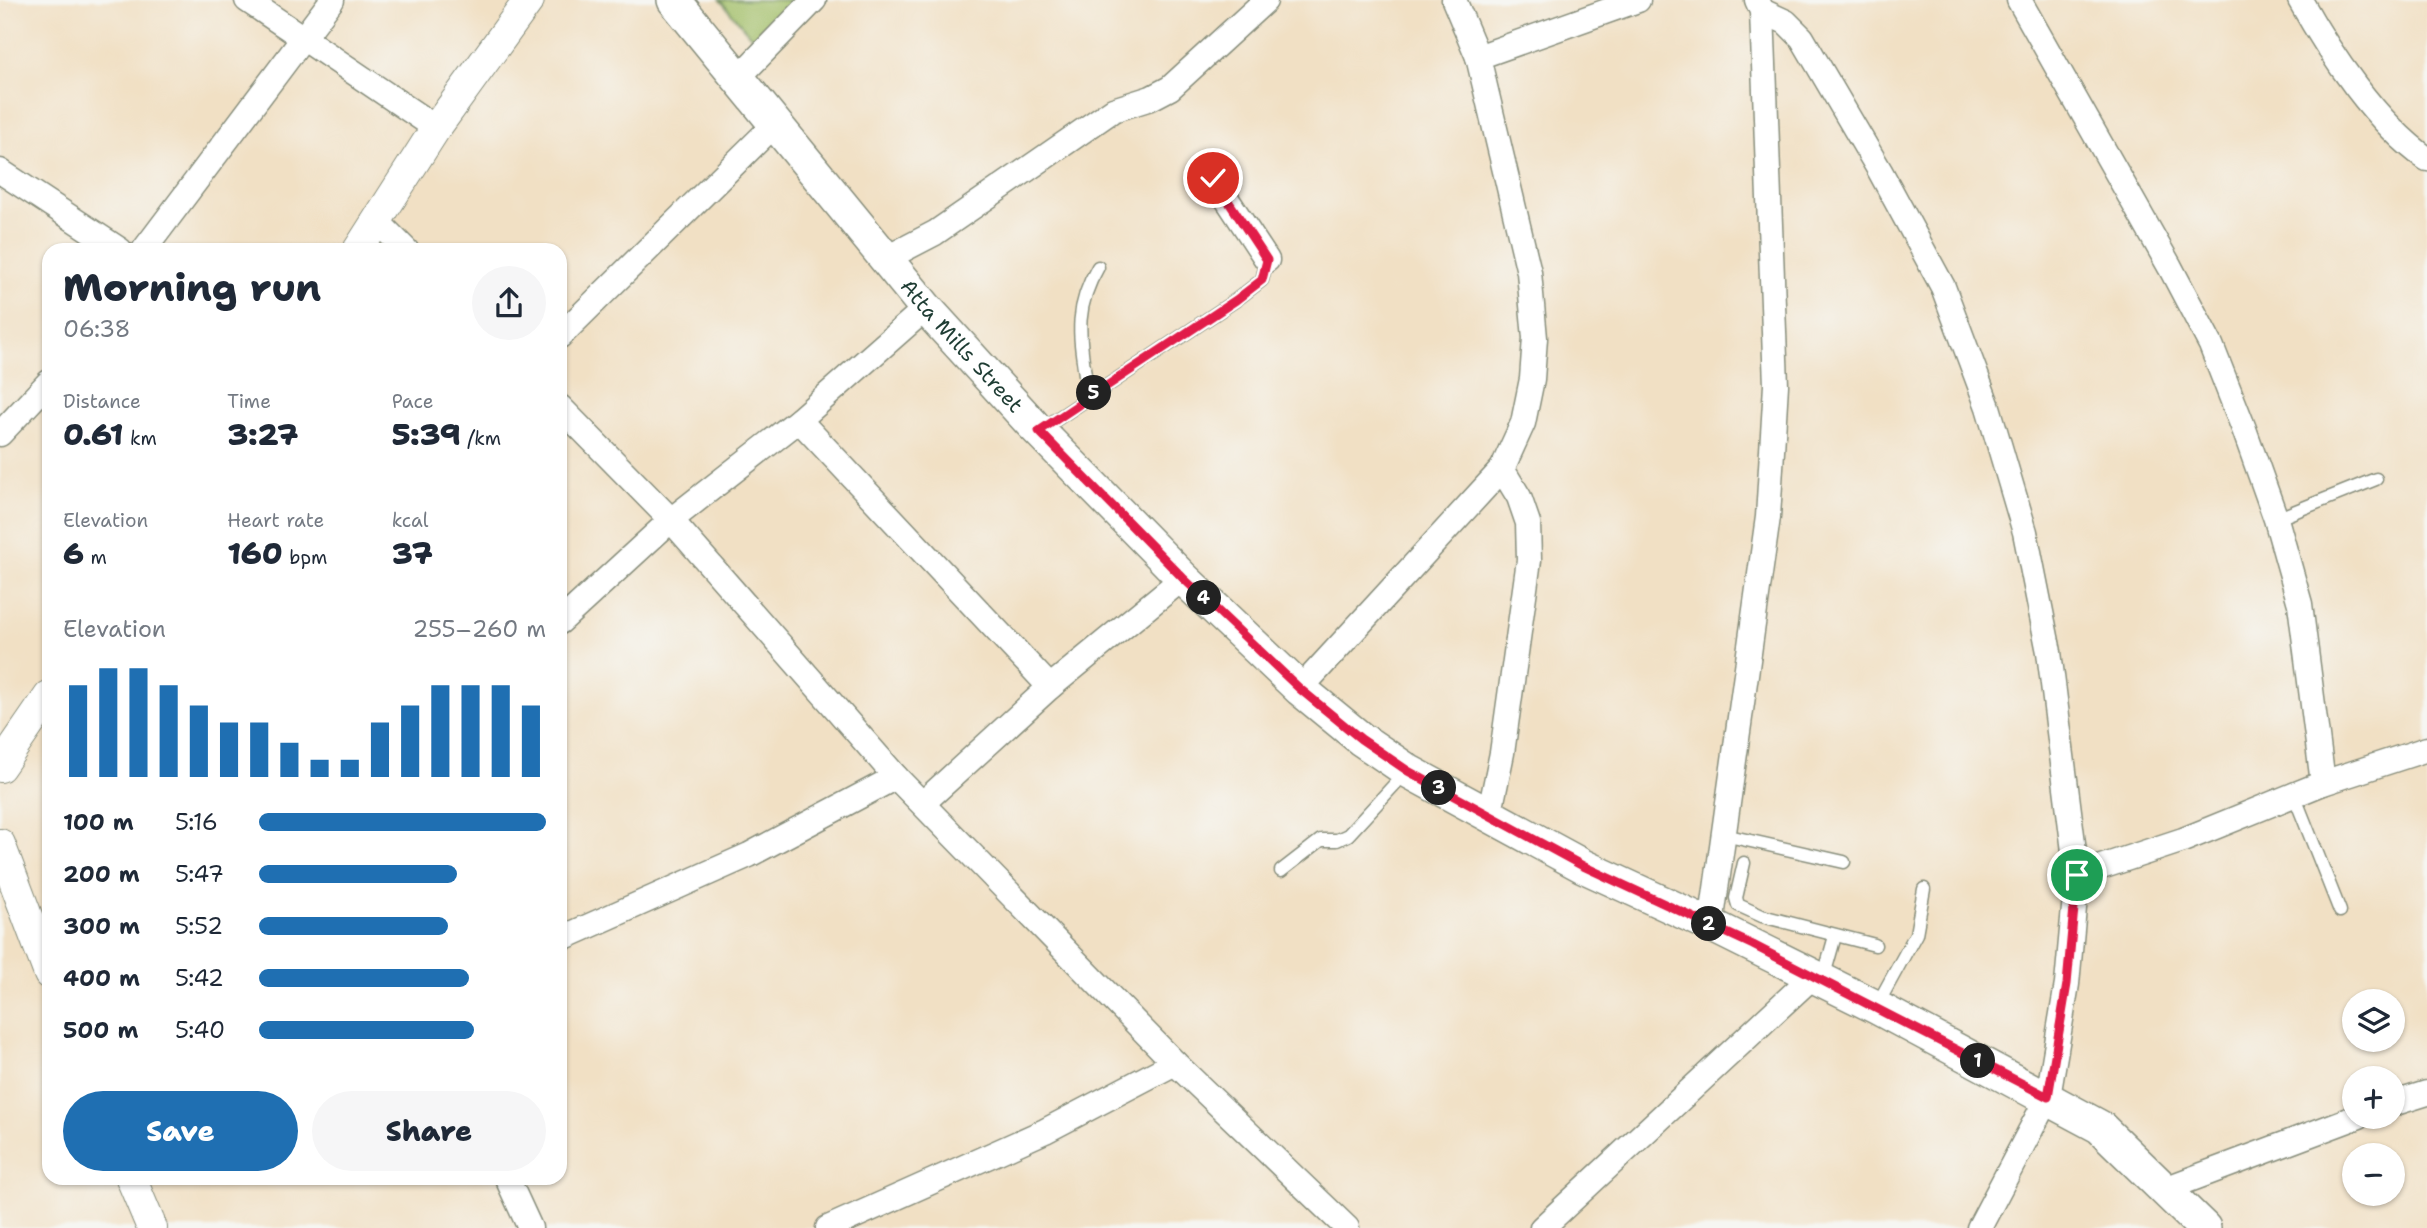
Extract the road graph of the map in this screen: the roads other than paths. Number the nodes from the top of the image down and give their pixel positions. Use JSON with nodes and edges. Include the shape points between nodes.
{"nodes":[{"id":1,"x":247,"y":0,"type":"edge"},
{"id":2,"x":332,"y":0,"type":"edge"},
{"id":3,"x":529,"y":0,"type":"edge"},
{"id":4,"x":674,"y":0,"type":"edge"},
{"id":5,"x":814,"y":0,"type":"edge"},
{"id":6,"x":1454,"y":0,"type":"edge"},
{"id":7,"x":1639,"y":0,"type":"edge"},
{"id":8,"x":2020,"y":0,"type":"edge"},
{"id":9,"x":2300,"y":0,"type":"edge"},
{"id":10,"x":1265,"y":1,"type":"edge"},
{"id":11,"x":1760,"y":5,"type":"edge"},
{"id":12,"x":302,"y":38,"type":"junction"},
{"id":13,"x":1478,"y":57,"type":"junction"},
{"id":14,"x":738,"y":78,"type":"junction"},
{"id":15,"x":776,"y":123,"type":"junction"},
{"id":16,"x":436,"y":128,"type":"junction"},
{"id":17,"x":2427,"y":159,"type":"edge"},
{"id":18,"x":0,"y":171,"type":"edge"},
{"id":19,"x":1213,"y":178,"type":"dead end"},
{"id":20,"x":377,"y":222,"type":"junction"},
{"id":21,"x":109,"y":243,"type":"edge"},
{"id":22,"x":149,"y":243,"type":"edge"},
{"id":23,"x":363,"y":243,"type":"edge"},
{"id":24,"x":399,"y":243,"type":"edge"},
{"id":25,"x":887,"y":258,"type":"junction"},
{"id":26,"x":1267,"y":260,"type":"joint"},
{"id":27,"x":1098,"y":267,"type":"dead end"},
{"id":28,"x":926,"y":308,"type":"junction"},
{"id":29,"x":567,"y":329,"type":"edge"},
{"id":30,"x":42,"y":389,"type":"edge"},
{"id":31,"x":1088,"y":397,"type":"junction"},
{"id":32,"x":567,"y":414,"type":"edge"},
{"id":33,"x":799,"y":420,"type":"junction"},
{"id":34,"x":1039,"y":431,"type":"junction"},
{"id":35,"x":0,"y":434,"type":"edge"},
{"id":36,"x":1502,"y":469,"type":"junction"},
{"id":37,"x":2376,"y":480,"type":"dead end"},
{"id":38,"x":2276,"y":519,"type":"junction"},
{"id":39,"x":671,"y":520,"type":"junction"},
{"id":40,"x":1183,"y":578,"type":"junction"},
{"id":41,"x":567,"y":616,"type":"edge"},
{"id":42,"x":1050,"y":687,"type":"junction"},
{"id":43,"x":1300,"y":689,"type":"junction"},
{"id":44,"x":42,"y":710,"type":"edge"},
{"id":45,"x":2427,"y":749,"type":"edge"},
{"id":46,"x":0,"y":767,"type":"edge"},
{"id":47,"x":1408,"y":771,"type":"junction"},
{"id":48,"x":896,"y":777,"type":"junction"},
{"id":49,"x":2323,"y":783,"type":"junction"},
{"id":50,"x":2294,"y":795,"type":"junction"},
{"id":51,"x":923,"y":803,"type":"junction"},
{"id":52,"x":1489,"y":816,"type":"junction"},
{"id":53,"x":1724,"y":835,"type":"junction"},
{"id":54,"x":0,"y":844,"type":"edge"},
{"id":55,"x":1844,"y":862,"type":"dead end"},
{"id":56,"x":1744,"y":863,"type":"dead end"},
{"id":57,"x":1281,"y":871,"type":"dead end"},
{"id":58,"x":2077,"y":875,"type":"junction"},
{"id":59,"x":1924,"y":889,"type":"dead end"},
{"id":60,"x":2340,"y":911,"type":"dead end"},
{"id":61,"x":1711,"y":925,"type":"junction"},
{"id":62,"x":1758,"y":931,"type":"junction"},
{"id":63,"x":567,"y":936,"type":"edge"},
{"id":64,"x":1835,"y":936,"type":"junction"},
{"id":65,"x":1875,"y":945,"type":"dead end"},
{"id":66,"x":42,"y":955,"type":"edge"},
{"id":67,"x":1817,"y":979,"type":"junction"},
{"id":68,"x":1876,"y":1007,"type":"junction"},
{"id":69,"x":1175,"y":1063,"type":"junction"},
{"id":70,"x":2427,"y":1093,"type":"edge"},
{"id":71,"x":2048,"y":1097,"type":"junction"},
{"id":72,"x":2405,"y":1100,"type":"edge"},
{"id":73,"x":2342,"y":1123,"type":"edge"},
{"id":74,"x":134,"y":1185,"type":"edge"},
{"id":75,"x":510,"y":1185,"type":"edge"},
{"id":76,"x":2165,"y":1189,"type":"junction"},
{"id":77,"x":152,"y":1228,"type":"edge"},
{"id":78,"x":530,"y":1228,"type":"edge"},
{"id":79,"x":828,"y":1228,"type":"edge"},
{"id":80,"x":1347,"y":1228,"type":"edge"},
{"id":81,"x":1542,"y":1228,"type":"edge"},
{"id":82,"x":1979,"y":1228,"type":"edge"},
{"id":83,"x":2204,"y":1228,"type":"edge"}],
"edges":[{"from":1,"to":12,"type":"street"},
{"from":2,"to":12,"type":"street"},
{"from":3,"to":16,"type":"street"},
{"from":4,"to":14,"type":"main road","name":"Atta Mills Street"},
{"from":5,"to":14,"type":"street"},
{"from":6,"to":13,"type":"street"},
{"from":7,"to":13,"type":"street"},
{"from":8,"to":38,"type":"street","via":[[2211,345]]},
{"from":9,"to":17,"type":"street","via":[[2365,97]]},
{"from":10,"to":25,"type":"street","via":[[1170,88],[1113,110],[934,233]]},
{"from":11,"to":53,"type":"street","via":[[1776,385],[1768,517]]},
{"from":11,"to":58,"type":"street","via":[[1802,38],[1880,170],[1943,288],[1988,407],[2025,532],[2049,652]]},
{"from":12,"to":16,"type":"street"},
{"from":12,"to":22,"type":"street"},
{"from":13,"to":36,"type":"street","via":[[1529,272],[1535,338],[1523,423]]},
{"from":14,"to":15,"type":"main road","name":"Atta Mills Street"},
{"from":15,"to":25,"type":"main road","name":"Atta Mills Street"},
{"from":15,"to":29,"type":"street"},
{"from":16,"to":20,"type":"street"},
{"from":18,"to":21,"type":"street"},
{"from":19,"to":26,"type":"street"},
{"from":20,"to":23,"type":"street"},
{"from":20,"to":24,"type":"street"},
{"from":25,"to":28,"type":"main road","name":"Atta Mills Street"},
{"from":26,"to":31,"type":"lane","via":[[1262,280],[1236,300]]},
{"from":27,"to":31,"type":"lane","via":[[1084,291],[1078,317]]},
{"from":28,"to":33,"type":"street"},
{"from":28,"to":34,"type":"main road","name":"Atta Mills Street"},
{"from":30,"to":35,"type":"street"},
{"from":31,"to":34,"type":"lane"},
{"from":32,"to":39,"type":"street"},
{"from":33,"to":39,"type":"street"},
{"from":33,"to":42,"type":"street"},
{"from":34,"to":40,"type":"main road","name":"Atta Mills Street"},
{"from":36,"to":43,"type":"street"},
{"from":36,"to":52,"type":"street","via":[[1528,523],[1529,560]]},
{"from":37,"to":38,"type":"lane"},
{"from":38,"to":49,"type":"street","via":[[2300,604]]},
{"from":39,"to":41,"type":"street"},
{"from":39,"to":48,"type":"street"},
{"from":40,"to":42,"type":"street"},
{"from":40,"to":43,"type":"main road","name":"Atta Mills Street"},
{"from":42,"to":51,"type":"street"},
{"from":43,"to":47,"type":"main road","name":"Atta Mills Street"},
{"from":44,"to":46,"type":"street"},
{"from":45,"to":49,"type":"street"},
{"from":47,"to":52,"type":"main road","name":"Atta Mills Street"},
{"from":47,"to":57,"type":"lane","via":[[1348,835],[1321,840]]},
{"from":48,"to":51,"type":"street"},
{"from":48,"to":63,"type":"street","via":[[749,855]]},
{"from":49,"to":50,"type":"street"},
{"from":50,"to":58,"type":"street","via":[[2183,840]]},
{"from":50,"to":60,"type":"lane"},
{"from":51,"to":69,"type":"street"},
{"from":52,"to":61,"type":"main road","name":"Atta Mills Street"},
{"from":53,"to":55,"type":"lane"},
{"from":53,"to":61,"type":"street"},
{"from":54,"to":66,"type":"street"},
{"from":56,"to":62,"type":"lane","via":[[1736,898]]},
{"from":58,"to":71,"type":"street","via":[[2067,984]]},
{"from":59,"to":68,"type":"lane","via":[[1916,934]]},
{"from":61,"to":62,"type":"main road","name":"Atta Mills Street"},
{"from":62,"to":64,"type":"lane"},
{"from":62,"to":67,"type":"main road","name":"Atta Mills Street"},
{"from":64,"to":65,"type":"lane"},
{"from":64,"to":67,"type":"lane"},
{"from":67,"to":68,"type":"main road","name":"Atta Mills Street"},
{"from":67,"to":81,"type":"street"},
{"from":68,"to":71,"type":"main road","name":"Atta Mills Street"},
{"from":69,"to":79,"type":"street","via":[[1045,1131]]},
{"from":69,"to":80,"type":"street"},
{"from":70,"to":72,"type":"street"},
{"from":71,"to":76,"type":"main road","name":"Atta Mills Street","via":[[2100,1127]]},
{"from":71,"to":82,"type":"street"},
{"from":73,"to":76,"type":"street"},
{"from":74,"to":77,"type":"street"},
{"from":75,"to":78,"type":"street"},
{"from":76,"to":83,"type":"main road","name":"Atta Mills Street"}]}
